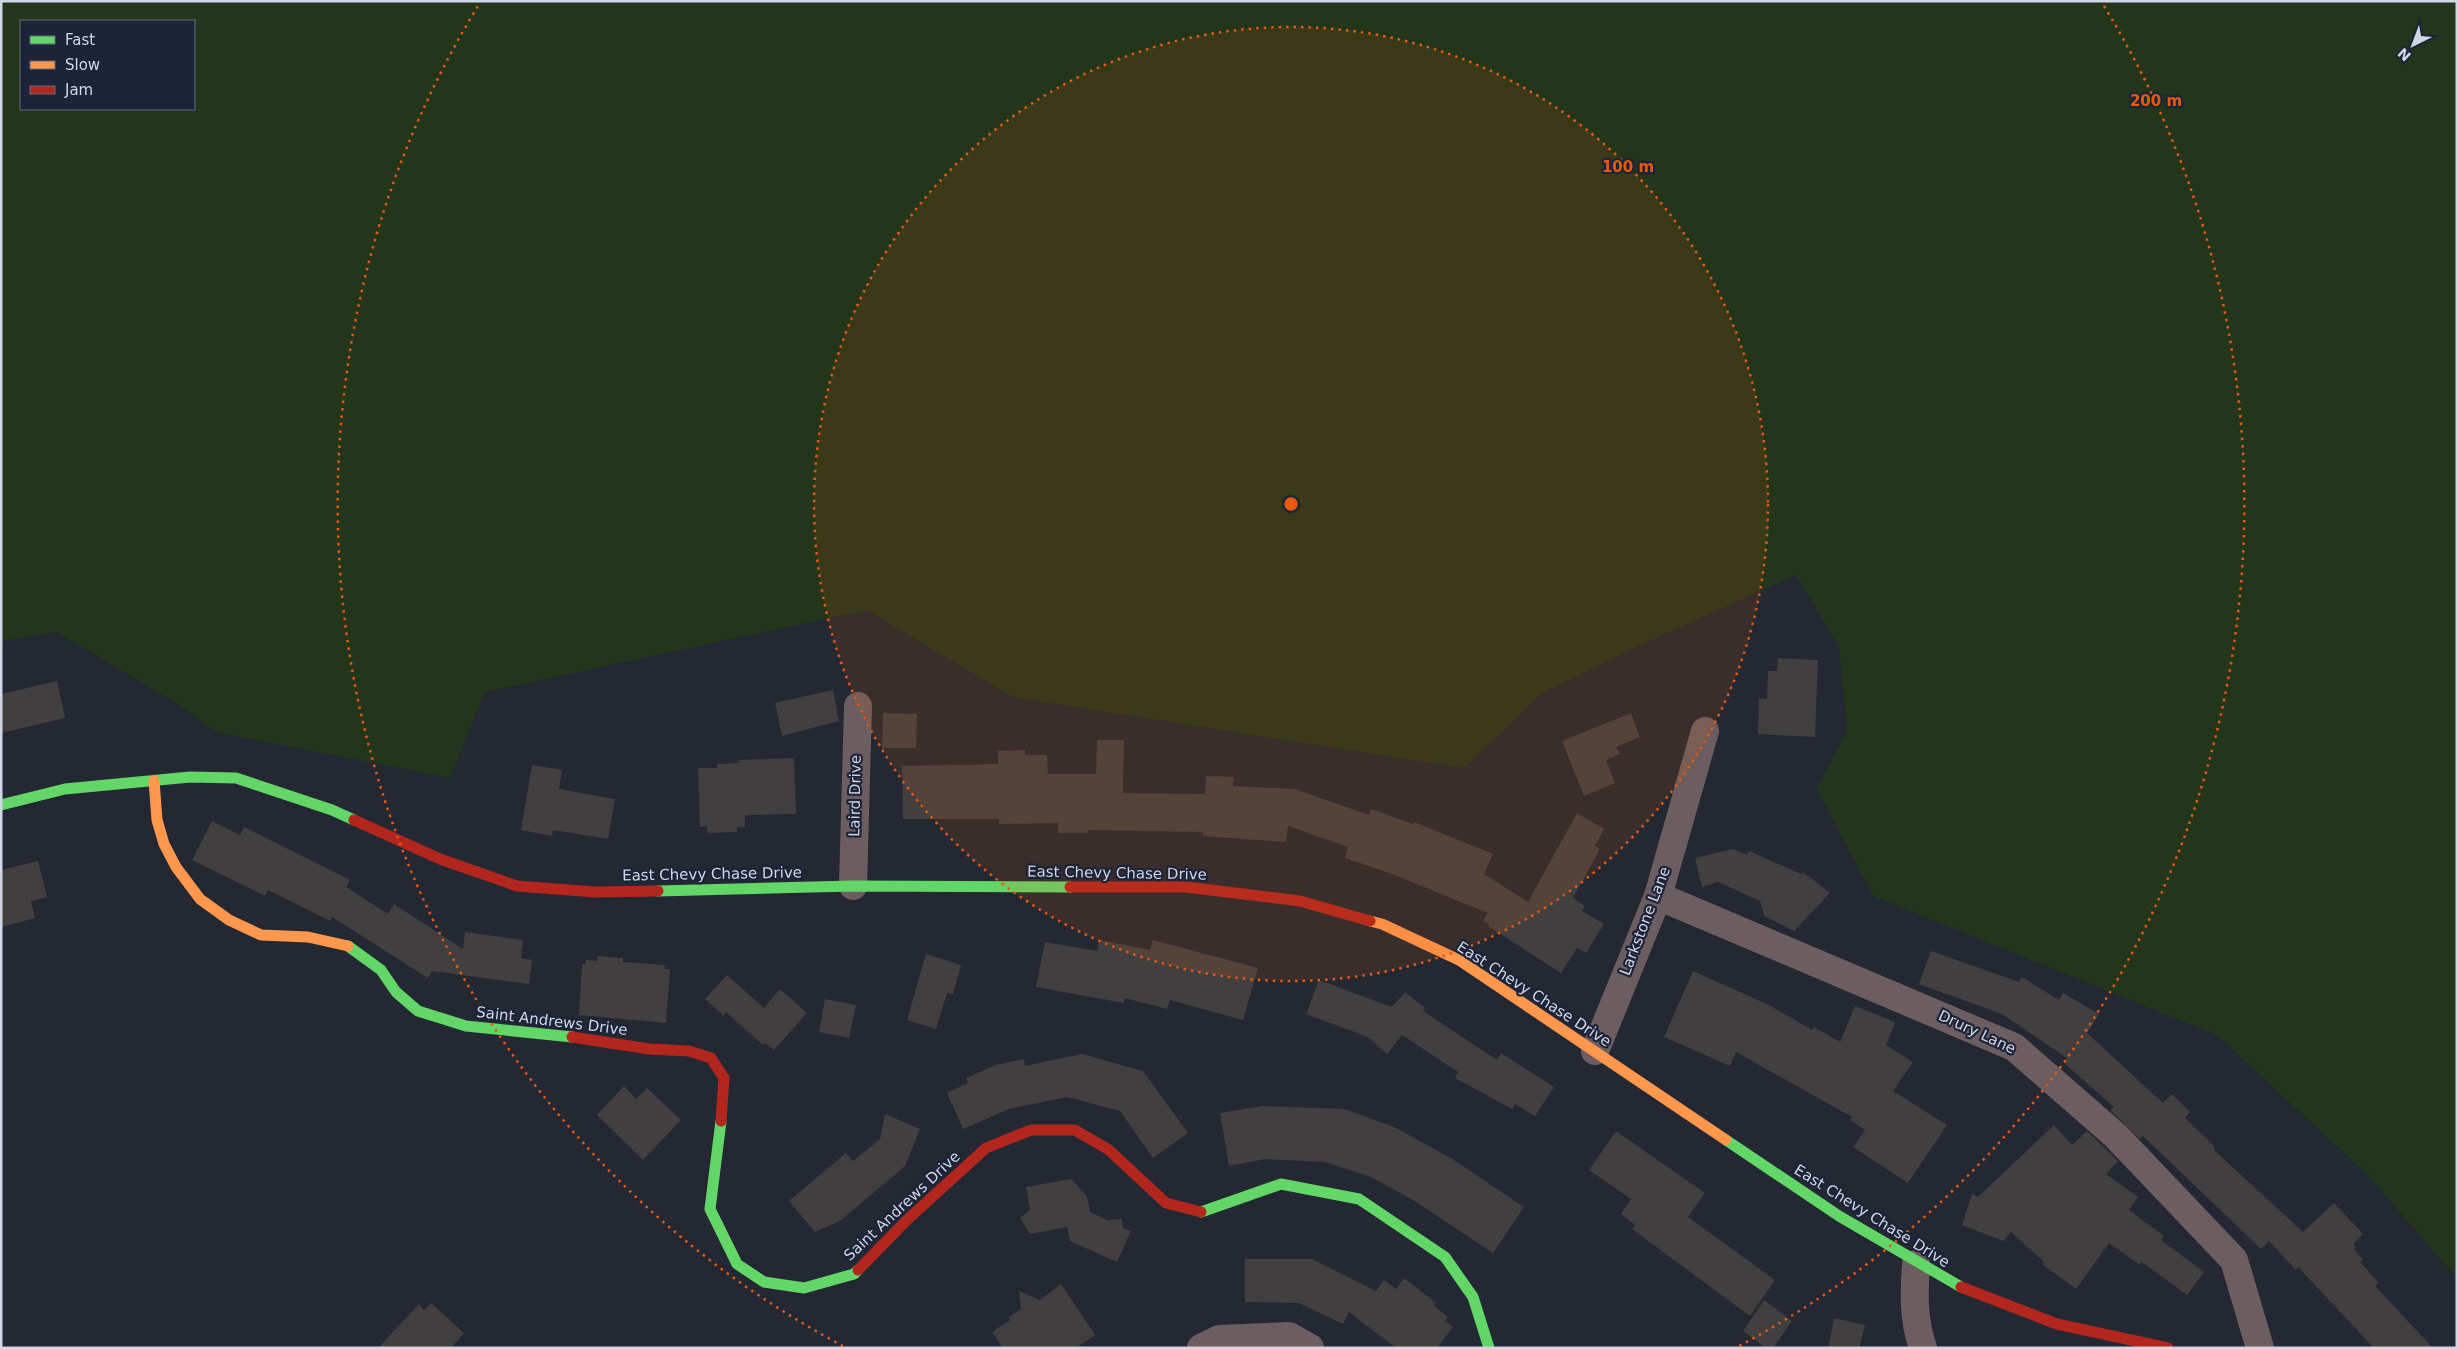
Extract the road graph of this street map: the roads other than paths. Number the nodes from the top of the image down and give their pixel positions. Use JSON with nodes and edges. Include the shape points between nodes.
{"nodes":[{"id":1,"x":858,"y":706,"type":"dead end"},
{"id":2,"x":1705,"y":731,"type":"dead end"},
{"id":3,"x":154,"y":781,"type":"junction"},
{"id":4,"x":1,"y":806,"type":"edge"},
{"id":5,"x":852,"y":886,"type":"junction"},
{"id":6,"x":1658,"y":896,"type":"junction"},
{"id":7,"x":1594,"y":1051,"type":"junction"},
{"id":8,"x":1916,"y":1264,"type":"junction"},
{"id":9,"x":1201,"y":1348,"type":"edge"},
{"id":10,"x":1310,"y":1348,"type":"edge"},
{"id":11,"x":1488,"y":1348,"type":"edge"},
{"id":12,"x":1923,"y":1348,"type":"edge"},
{"id":13,"x":2168,"y":1348,"type":"edge"},
{"id":14,"x":2260,"y":1348,"type":"edge"}],
"edges":[{"from":1,"to":5,"type":"street","name":"Laird Drive"},
{"from":2,"to":6,"type":"street","name":"Larkstone Lane"},
{"from":3,"to":4,"type":"main road","name":"East Chevy Chase Drive","via":[[65,789]]},
{"from":3,"to":5,"type":"main road","name":"East Chevy Chase Drive","via":[[190,777],[236,778],[332,810],[440,859],[516,886],[595,892]]},
{"from":3,"to":11,"type":"main road","name":"Saint Andrews Drive","via":[[157,820],[164,844],[200,899],[229,920],[261,935],[308,937],[352,946],[381,970],[396,992],[418,1010],[466,1026],[689,1051],[711,1058],[724,1078],[719,1150],[710,1208],[737,1264],[764,1282],[804,1288],[854,1274],[986,1148],[1031,1130],[1075,1130],[1109,1150],[1166,1203],[1201,1212],[1281,1184],[1359,1199],[1445,1257],[1473,1297]]},
{"from":5,"to":7,"type":"main road","name":"East Chevy Chase Drive","via":[[1186,887],[1300,901],[1382,924],[1459,960]]},
{"from":6,"to":7,"type":"street","name":"Larkstone Lane"},
{"from":6,"to":14,"type":"street","name":"Drury Lane","via":[[2014,1046],[2116,1136],[2234,1260]]},
{"from":7,"to":8,"type":"main road","name":"East Chevy Chase Drive"},
{"from":8,"to":12,"type":"street","via":[[1914,1308],[1916,1330]]},
{"from":8,"to":13,"type":"main road","name":"East Chevy Chase Drive","via":[[2001,1304],[2057,1324]]},
{"from":9,"to":10,"type":"street","via":[[1219,1339],[1289,1336]]}]}
